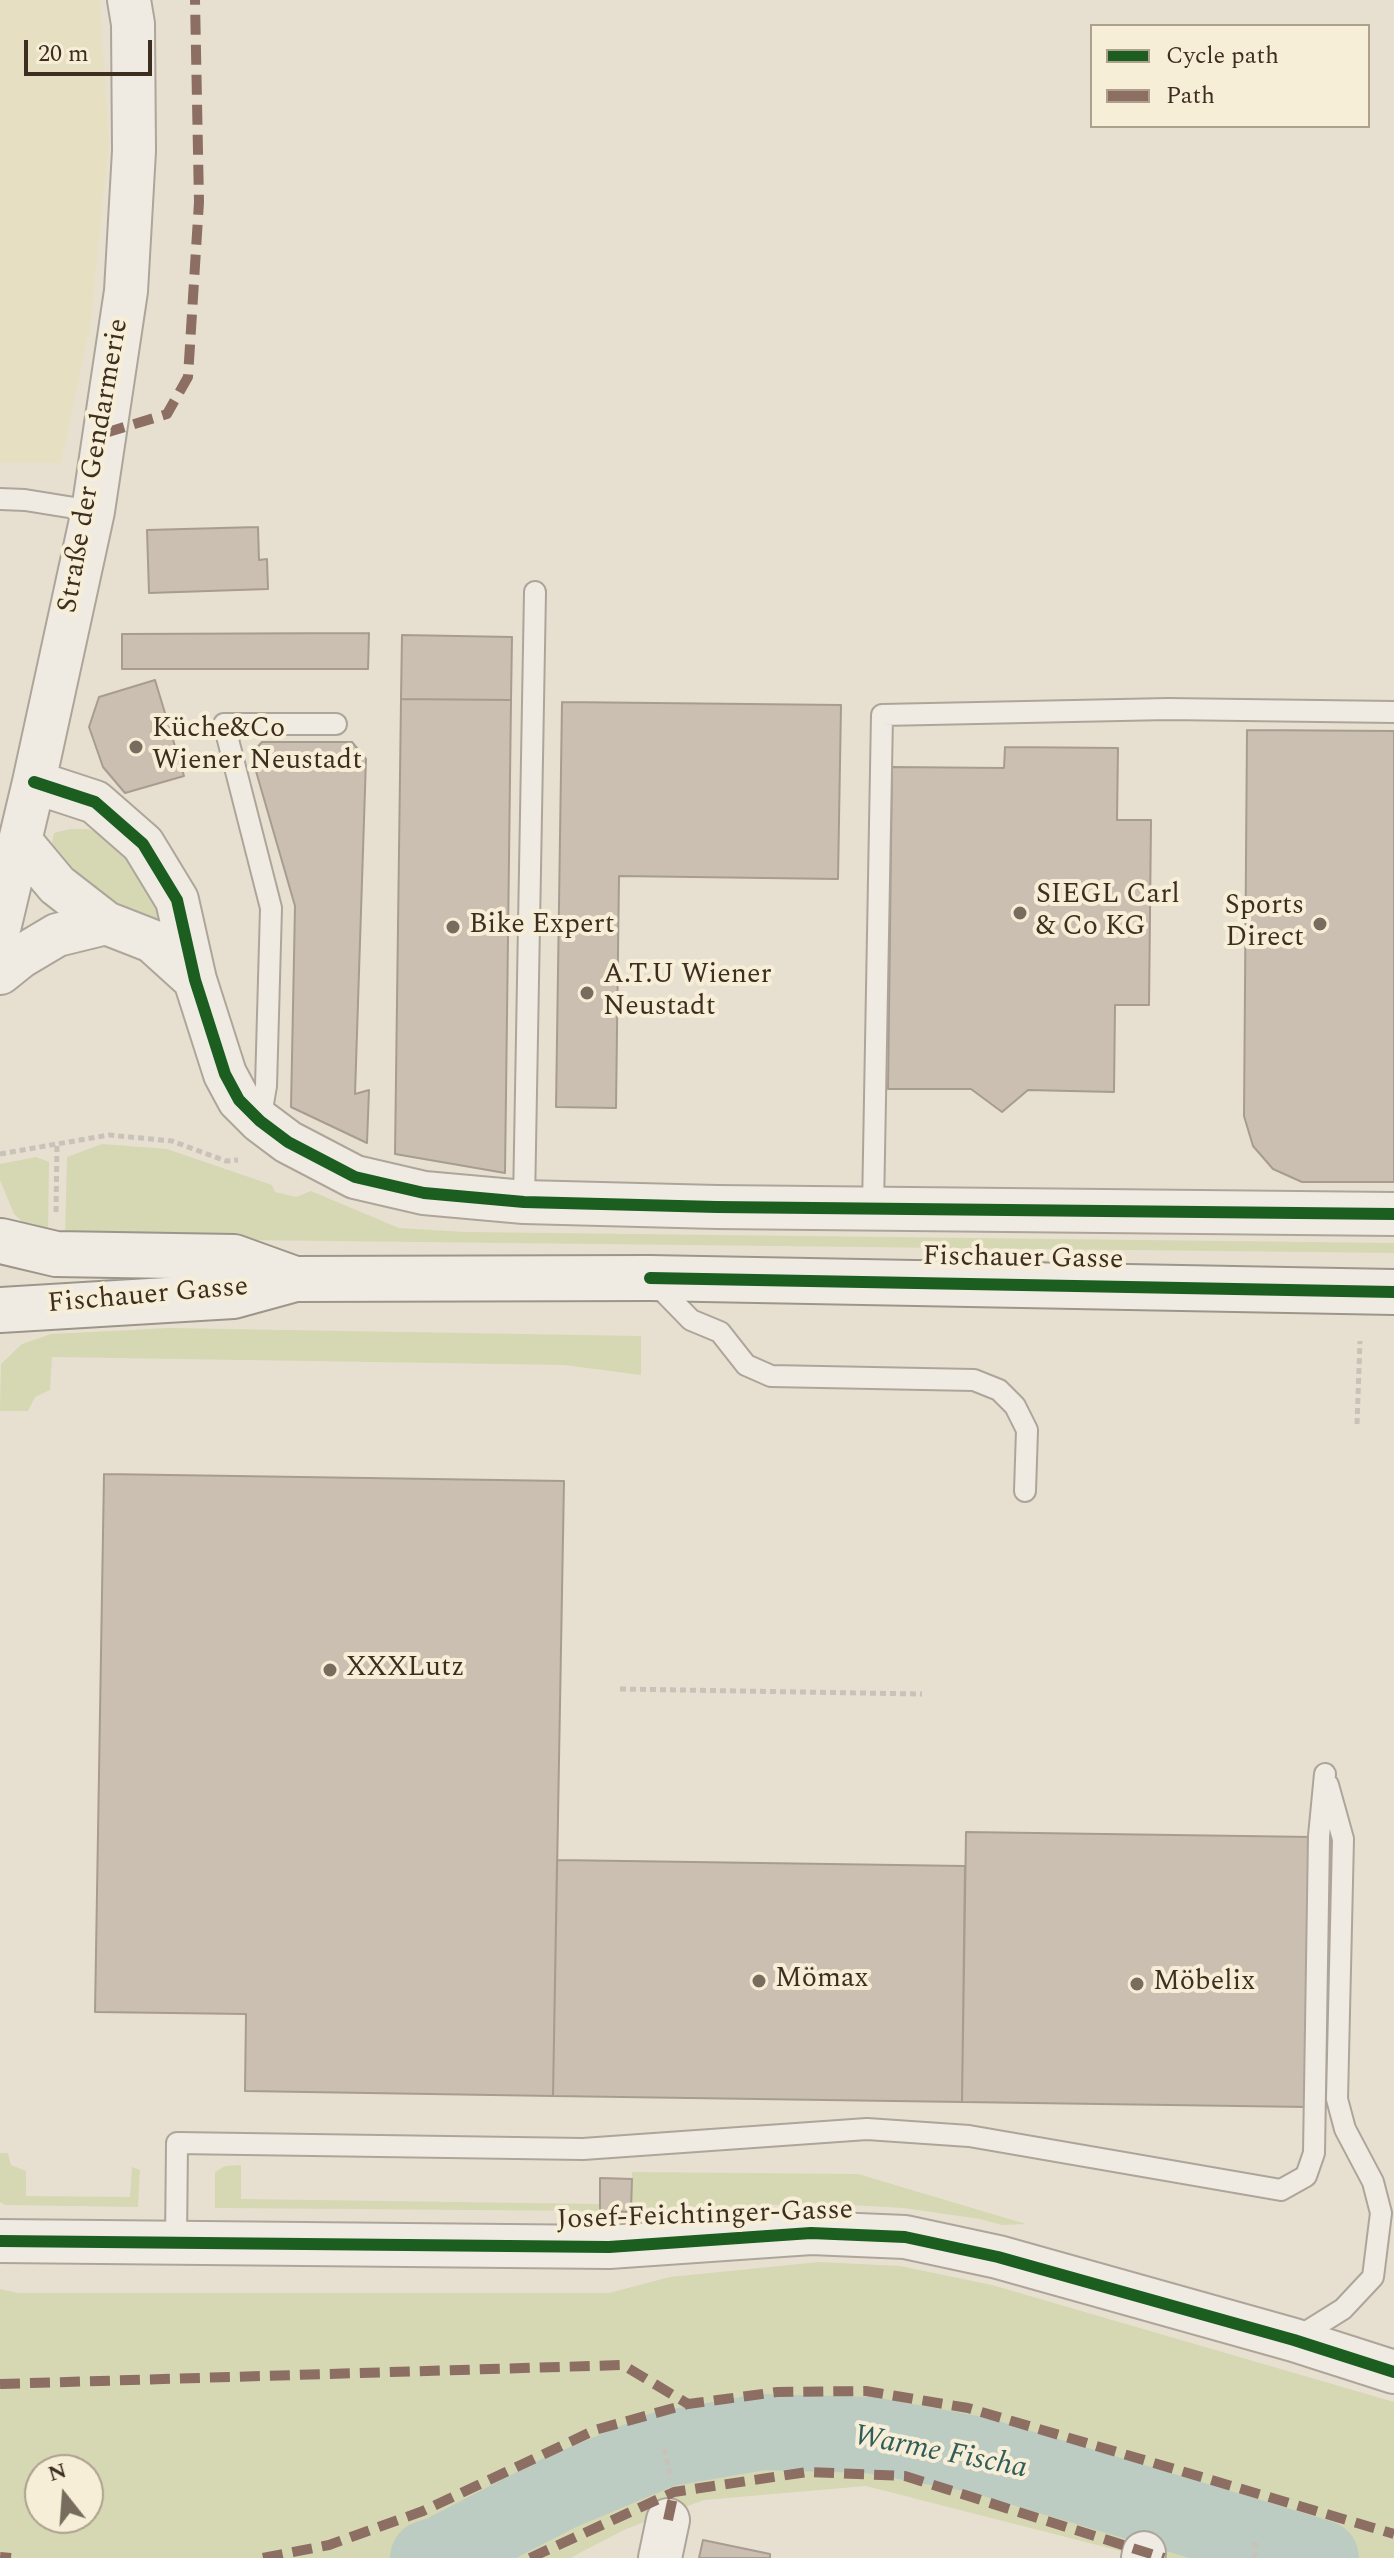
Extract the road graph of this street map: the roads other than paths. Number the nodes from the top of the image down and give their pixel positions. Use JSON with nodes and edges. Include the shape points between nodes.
{"nodes":[{"id":1,"x":129,"y":0,"type":"edge"},
{"id":2,"x":0,"y":499,"type":"edge"},
{"id":3,"x":93,"y":511,"type":"junction"},
{"id":4,"x":535,"y":592,"type":"dead end"},
{"id":5,"x":1394,"y":712,"type":"edge"},
{"id":6,"x":336,"y":724,"type":"dead end"},
{"id":7,"x":34,"y":782,"type":"junction"},
{"id":8,"x":21,"y":842,"type":"junction"},
{"id":9,"x":106,"y":923,"type":"junction"},
{"id":10,"x":0,"y":925,"type":"edge"},
{"id":11,"x":0,"y":973,"type":"edge"},
{"id":12,"x":195,"y":980,"type":"junction"},
{"id":13,"x":274,"y":1131,"type":"junction"},
{"id":14,"x":524,"y":1202,"type":"junction"},
{"id":15,"x":873,"y":1208,"type":"junction"},
{"id":16,"x":1394,"y":1214,"type":"edge"},
{"id":17,"x":0,"y":1240,"type":"edge"},
{"id":18,"x":650,"y":1278,"type":"junction"},
{"id":19,"x":295,"y":1279,"type":"junction"},
{"id":20,"x":1394,"y":1292,"type":"edge"},
{"id":21,"x":0,"y":1293,"type":"edge"},
{"id":22,"x":0,"y":1310,"type":"edge"},
{"id":23,"x":1025,"y":1491,"type":"dead end"},
{"id":24,"x":0,"y":2241,"type":"edge"},
{"id":25,"x":176,"y":2243,"type":"junction"},
{"id":26,"x":1294,"y":2340,"type":"junction"},
{"id":27,"x":1394,"y":2372,"type":"edge"}],
"edges":[{"from":1,"to":3,"type":"street","name":"Straße der Gendarmerie","via":[[134,151],[126,291]]},
{"from":2,"to":3,"type":"lane"},
{"from":3,"to":7,"type":"street","name":"Straße der Gendarmerie"},
{"from":4,"to":14,"type":"lane"},
{"from":5,"to":15,"type":"lane","via":[[1168,709],[882,715]]},
{"from":6,"to":13,"type":"lane","via":[[224,724],[271,908],[266,1086]]},
{"from":7,"to":8,"type":"street","name":"Straße der Gendarmerie"},
{"from":7,"to":12,"type":"street","via":[[95,802],[143,844],[177,900]]},
{"from":8,"to":9,"type":"street","via":[[57,885]]},
{"from":8,"to":10,"type":"street","name":"Straße der Gendarmerie"},
{"from":9,"to":11,"type":"street","via":[[57,935]]},
{"from":9,"to":12,"type":"street","via":[[152,941]]},
{"from":12,"to":13,"type":"street","via":[[225,1074],[239,1100]]},
{"from":13,"to":14,"type":"street","via":[[355,1177],[424,1193]]},
{"from":14,"to":15,"type":"street"},
{"from":15,"to":16,"type":"street"},
{"from":17,"to":19,"type":"main road","name":"Fischauer Gasse","via":[[56,1254],[234,1257]]},
{"from":17,"to":21,"type":"main road","via":[[6,1265]]},
{"from":18,"to":19,"type":"main road","name":"Fischauer Gasse"},
{"from":18,"to":20,"type":"main road","name":"Fischauer Gasse"},
{"from":18,"to":23,"type":"lane","via":[[691,1320],[720,1332],[746,1365],[771,1376],[974,1380],[999,1390],[1027,1430]]},
{"from":19,"to":22,"type":"main road","name":"Fischauer Gasse","via":[[233,1296]]},
{"from":24,"to":25,"type":"street","name":"Josef-Feichtinger-Gasse"},
{"from":25,"to":26,"type":"street","name":"Josef-Feichtinger-Gasse","via":[[609,2247],[811,2233],[905,2237],[998,2257]]},
{"from":25,"to":26,"type":"lane","via":[[177,2143],[583,2149],[867,2129],[969,2136],[1281,2190],[1306,2176],[1314,2153],[1319,1836],[1325,1774],[1343,1839],[1337,2099],[1381,2213],[1373,2277],[1343,2309]]},
{"from":26,"to":27,"type":"street","name":"Josef-Feichtinger-Gasse"}]}
